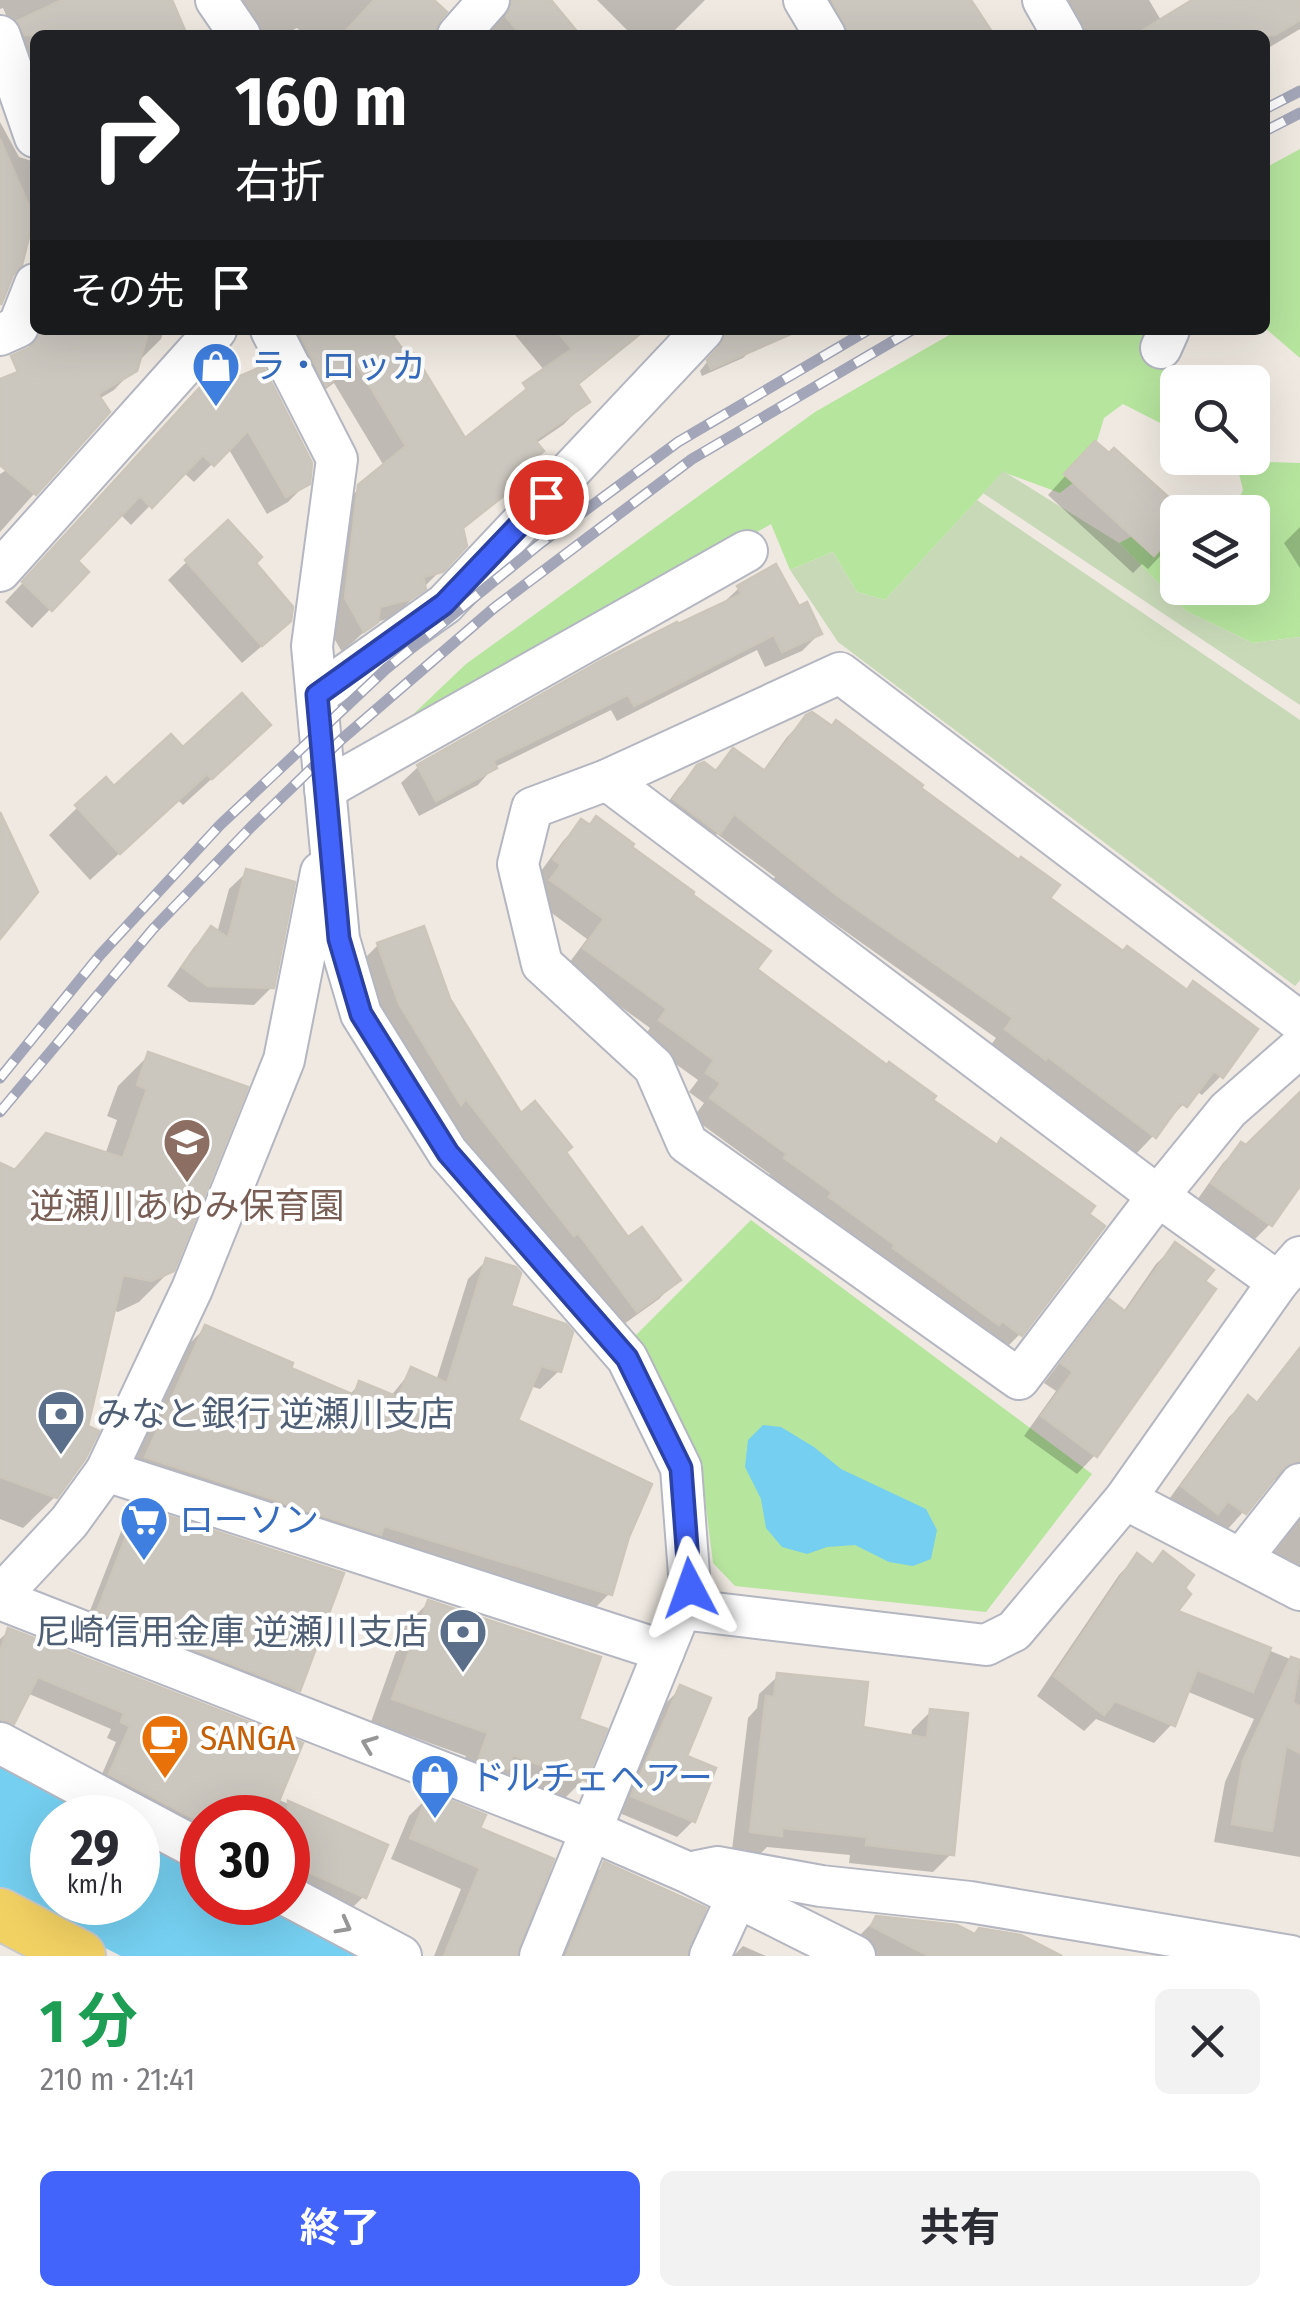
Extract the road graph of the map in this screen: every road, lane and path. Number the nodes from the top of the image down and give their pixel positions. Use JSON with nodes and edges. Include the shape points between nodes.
{"nodes":[{"id":1,"x":216,"y":0,"type":"edge"},
{"id":2,"x":488,"y":0,"type":"edge"},
{"id":3,"x":804,"y":0,"type":"edge"},
{"id":4,"x":1043,"y":0,"type":"edge"},
{"id":5,"x":237,"y":30,"type":"edge"},
{"id":6,"x":462,"y":30,"type":"edge"},
{"id":7,"x":822,"y":30,"type":"edge"},
{"id":8,"x":1060,"y":30,"type":"edge"},
{"id":9,"x":0,"y":36,"type":"edge"},
{"id":10,"x":30,"y":123,"type":"edge"},
{"id":11,"x":30,"y":297,"type":"edge"},
{"id":12,"x":0,"y":335,"type":"edge"},
{"id":13,"x":212,"y":335,"type":"edge"},
{"id":14,"x":274,"y":335,"type":"edge"},
{"id":15,"x":698,"y":335,"type":"edge"},
{"id":16,"x":748,"y":551,"type":"dead end"},
{"id":17,"x":0,"y":571,"type":"edge"},
{"id":18,"x":317,"y":695,"type":"junction"},
{"id":19,"x":607,"y":780,"type":"junction"},
{"id":20,"x":325,"y":789,"type":"junction"},
{"id":21,"x":331,"y":850,"type":"junction"},
{"id":22,"x":1300,"y":1022,"type":"edge"},
{"id":23,"x":1300,"y":1047,"type":"edge"},
{"id":24,"x":1158,"y":1196,"type":"junction"},
{"id":25,"x":1289,"y":1269,"type":"edge"},
{"id":26,"x":106,"y":1471,"type":"junction"},
{"id":27,"x":1300,"y":1484,"type":"edge"},
{"id":28,"x":1125,"y":1498,"type":"junction"},
{"id":29,"x":1242,"y":1559,"type":"junction"},
{"id":30,"x":1300,"y":1590,"type":"edge"},
{"id":31,"x":0,"y":1597,"type":"edge"},
{"id":32,"x":681,"y":1609,"type":"junction"},
{"id":33,"x":664,"y":1651,"type":"junction"},
{"id":34,"x":0,"y":1744,"type":"edge"},
{"id":35,"x":590,"y":1830,"type":"junction"},
{"id":36,"x":180,"y":1839,"type":"edge"},
{"id":37,"x":689,"y":1873,"type":"junction"},
{"id":38,"x":737,"y":1898,"type":"junction"},
{"id":39,"x":310,"y":1908,"type":"edge"},
{"id":40,"x":0,"y":1914,"type":"edge"},
{"id":41,"x":80,"y":1956,"type":"edge"},
{"id":42,"x":401,"y":1956,"type":"edge"},
{"id":43,"x":540,"y":1956,"type":"edge"},
{"id":44,"x":710,"y":1956,"type":"edge"},
{"id":45,"x":855,"y":1956,"type":"edge"},
{"id":46,"x":1290,"y":1956,"type":"edge"}],
"edges":[{"from":1,"to":5,"type":"street"},
{"from":2,"to":6,"type":"street"},
{"from":3,"to":7,"type":"street"},
{"from":4,"to":8,"type":"street"},
{"from":9,"to":10,"type":"street"},
{"from":11,"to":12,"type":"street","via":[[18,327]]},
{"from":13,"to":17,"type":"street"},
{"from":14,"to":18,"type":"street","via":[[336,459],[312,646]]},
{"from":15,"to":18,"type":"street","via":[[444,604]]},
{"from":16,"to":20,"type":"street"},
{"from":18,"to":20,"type":"street"},
{"from":19,"to":22,"type":"street","via":[[840,673]]},
{"from":19,"to":24,"type":"street"},
{"from":19,"to":24,"type":"street","via":[[532,808],[518,864],[542,964],[654,1067],[688,1143],[1019,1379]]},
{"from":20,"to":21,"type":"street"},
{"from":21,"to":26,"type":"street","via":[[320,874],[284,1060],[192,1289]]},
{"from":21,"to":32,"type":"street","via":[[339,939],[361,1014],[448,1153],[627,1358],[681,1468],[690,1588]]},
{"from":23,"to":24,"type":"street","via":[[1228,1110]]},
{"from":24,"to":25,"type":"street"},
{"from":25,"to":28,"type":"street"},
{"from":26,"to":31,"type":"street"},
{"from":26,"to":33,"type":"street"},
{"from":27,"to":29,"type":"street"},
{"from":28,"to":29,"type":"street"},
{"from":28,"to":32,"type":"street","via":[[1014,1631],[986,1645]]},
{"from":29,"to":30,"type":"street"},
{"from":35,"to":31,"type":"street","one_way":true},
{"from":32,"to":33,"type":"street"},
{"from":33,"to":35,"type":"street"},
{"from":34,"to":36,"type":"street"},
{"from":35,"to":37,"type":"street"},
{"from":35,"to":43,"type":"street"},
{"from":37,"to":38,"type":"street"},
{"from":37,"to":46,"type":"street","via":[[717,1867]]},
{"from":38,"to":44,"type":"street"},
{"from":38,"to":45,"type":"street"},
{"from":39,"to":42,"type":"street","one_way":true},
{"from":40,"to":41,"type":"main road"}]}
